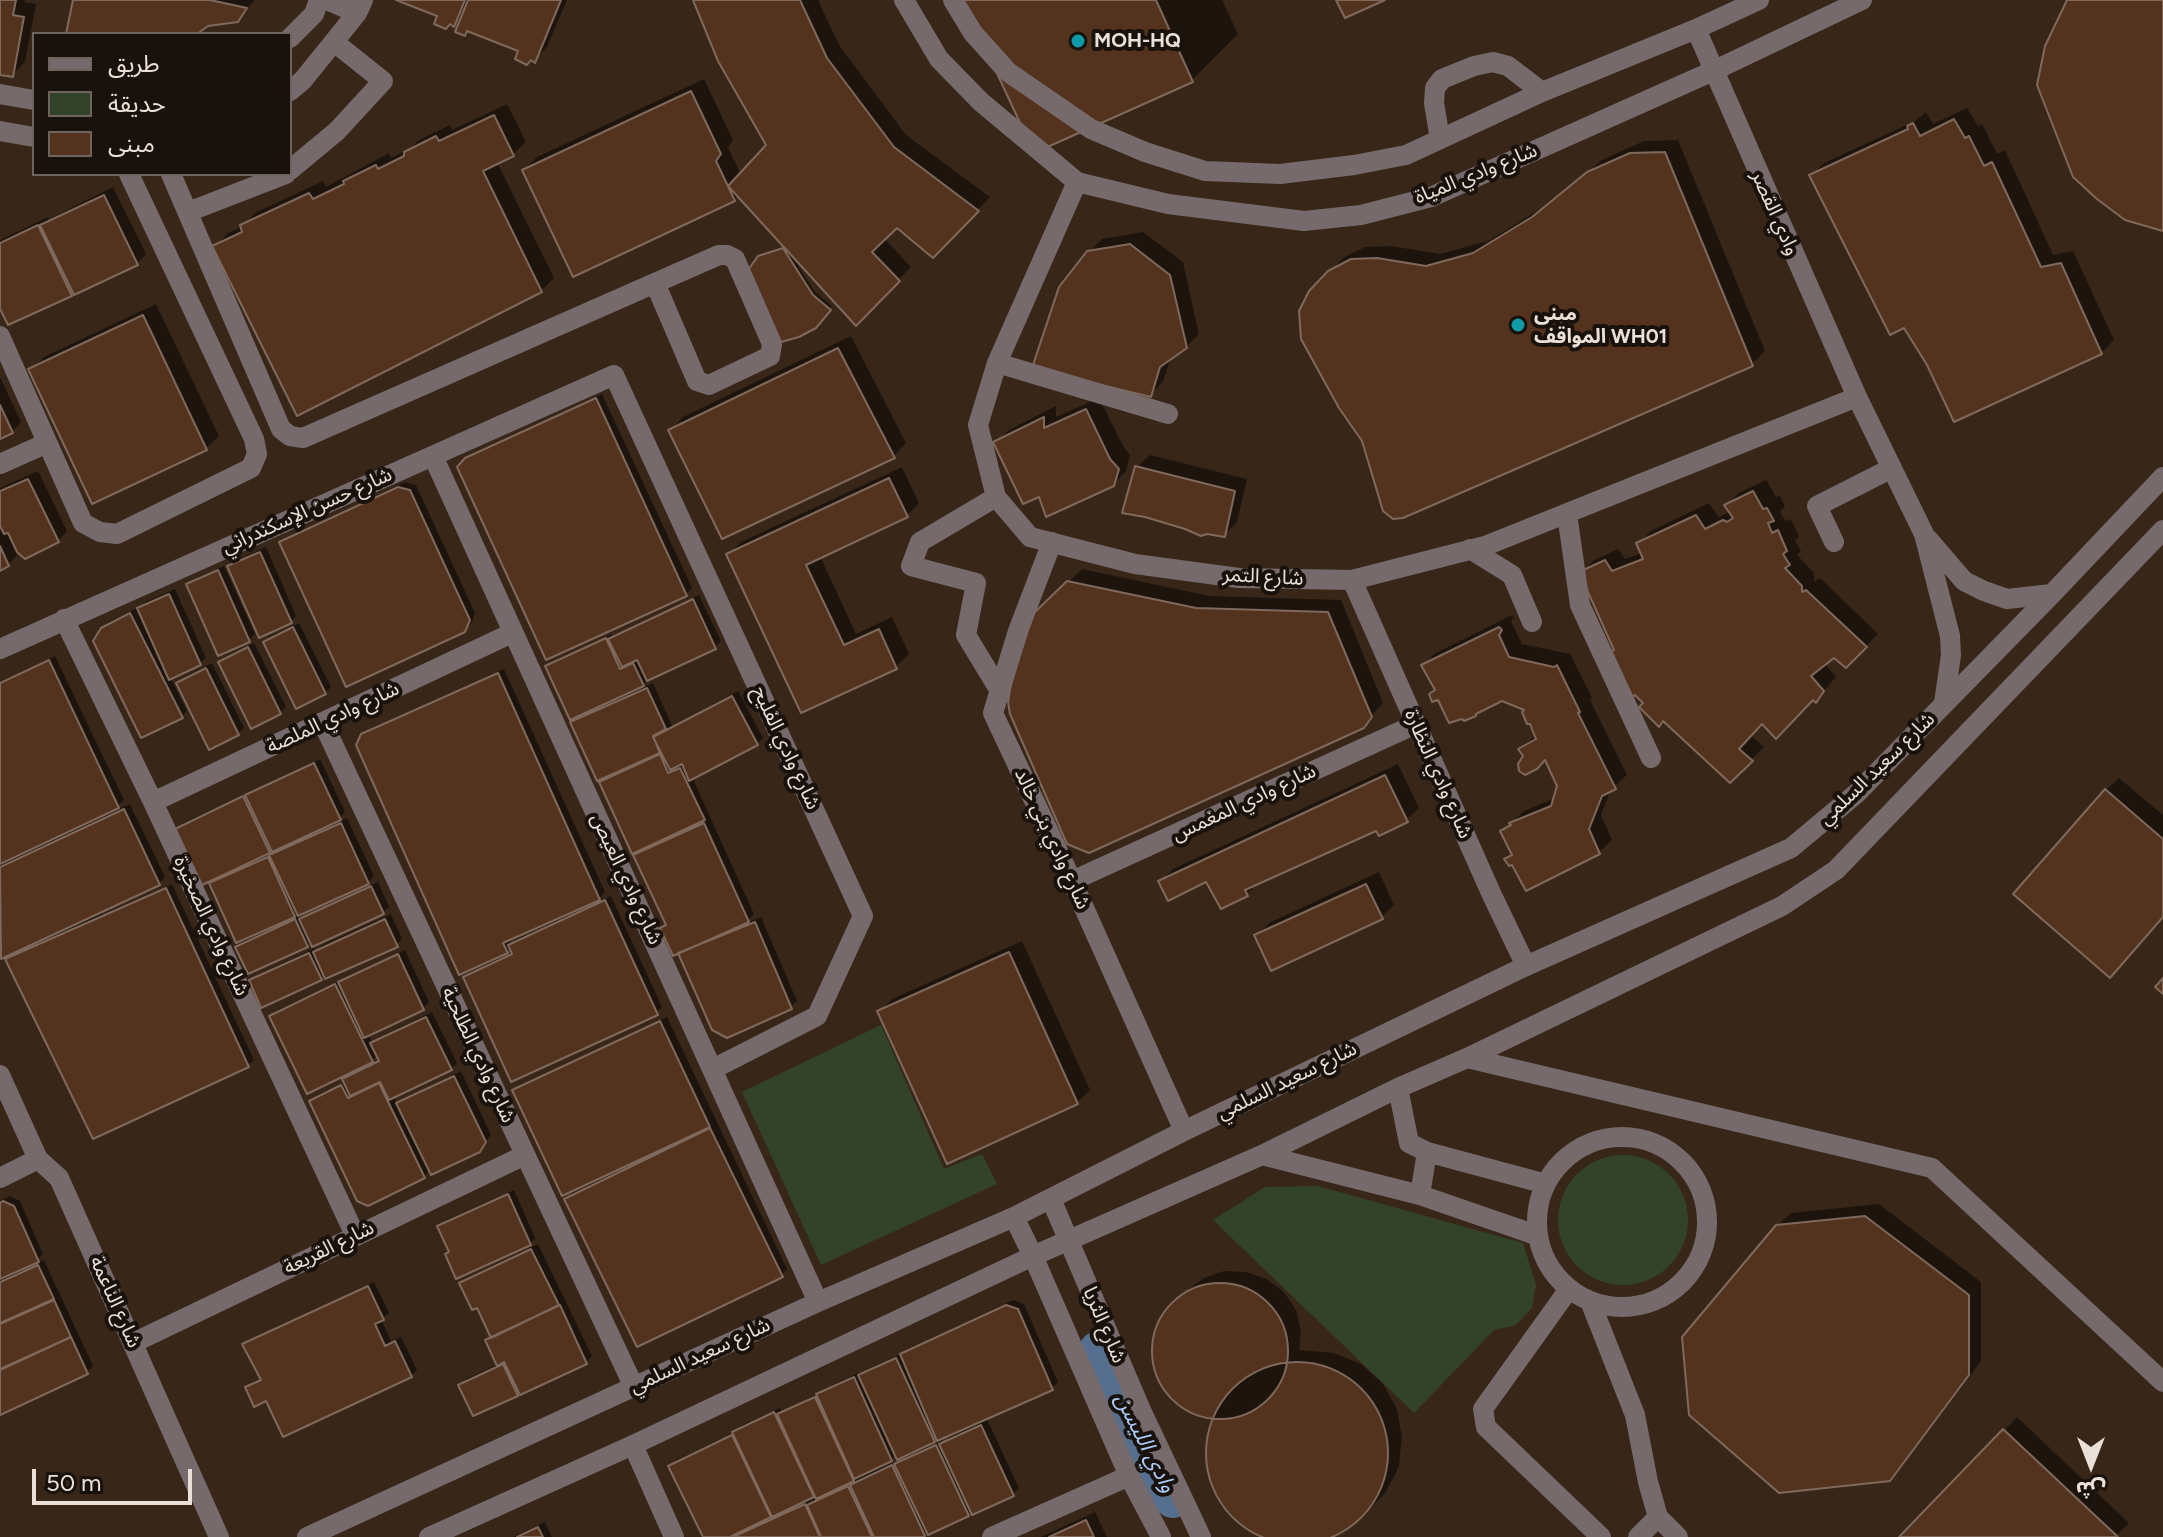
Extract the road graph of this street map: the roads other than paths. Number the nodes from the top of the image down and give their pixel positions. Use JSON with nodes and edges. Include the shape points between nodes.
{"nodes":[{"id":1,"x":319,"y":0,"type":"edge"},
{"id":2,"x":327,"y":0,"type":"edge"},
{"id":3,"x":904,"y":0,"type":"edge"},
{"id":4,"x":953,"y":0,"type":"edge"},
{"id":5,"x":1759,"y":0,"type":"edge"},
{"id":6,"x":1862,"y":0,"type":"edge"},
{"id":7,"x":360,"y":6,"type":"edge"},
{"id":8,"x":1696,"y":29,"type":"junction"},
{"id":9,"x":292,"y":36,"type":"edge"},
{"id":10,"x":334,"y":42,"type":"junction"},
{"id":11,"x":1713,"y":71,"type":"junction"},
{"id":12,"x":292,"y":89,"type":"edge"},
{"id":13,"x":1542,"y":92,"type":"junction"},
{"id":14,"x":0,"y":94,"type":"edge"},
{"id":15,"x":32,"y":100,"type":"edge"},
{"id":16,"x":0,"y":131,"type":"edge"},
{"id":17,"x":32,"y":137,"type":"edge"},
{"id":18,"x":1440,"y":139,"type":"junction"},
{"id":19,"x":292,"y":169,"type":"edge"},
{"id":20,"x":130,"y":176,"type":"edge"},
{"id":21,"x":172,"y":176,"type":"edge"},
{"id":22,"x":278,"y":176,"type":"edge"},
{"id":23,"x":1077,"y":182,"type":"junction"},
{"id":24,"x":188,"y":212,"type":"junction"},
{"id":25,"x":655,"y":283,"type":"junction"},
{"id":26,"x":0,"y":336,"type":"edge"},
{"id":27,"x":997,"y":363,"type":"junction"},
{"id":28,"x":614,"y":375,"type":"joint"},
{"id":29,"x":1857,"y":397,"type":"junction"},
{"id":30,"x":1168,"y":414,"type":"dead end"},
{"id":31,"x":47,"y":443,"type":"junction"},
{"id":32,"x":433,"y":456,"type":"junction"},
{"id":33,"x":0,"y":464,"type":"edge"},
{"id":34,"x":1892,"y":468,"type":"junction"},
{"id":35,"x":2163,"y":477,"type":"edge"},
{"id":36,"x":996,"y":497,"type":"junction"},
{"id":37,"x":1567,"y":514,"type":"junction"},
{"id":38,"x":2163,"y":530,"type":"edge"},
{"id":39,"x":1924,"y":534,"type":"junction"},
{"id":40,"x":1052,"y":542,"type":"junction"},
{"id":41,"x":1834,"y":542,"type":"dead end"},
{"id":42,"x":1470,"y":549,"type":"junction"},
{"id":43,"x":1352,"y":580,"type":"junction"},
{"id":44,"x":2052,"y":594,"type":"junction"},
{"id":45,"x":64,"y":619,"type":"junction"},
{"id":46,"x":1532,"y":622,"type":"dead end"},
{"id":47,"x":512,"y":633,"type":"junction"},
{"id":48,"x":0,"y":649,"type":"edge"},
{"id":49,"x":1000,"y":691,"type":"junction"},
{"id":50,"x":1944,"y":703,"type":"junction"},
{"id":51,"x":323,"y":723,"type":"junction"},
{"id":52,"x":1416,"y":724,"type":"junction"},
{"id":53,"x":1651,"y":758,"type":"dead end"},
{"id":54,"x":153,"y":802,"type":"junction"},
{"id":55,"x":1072,"y":881,"type":"junction"},
{"id":56,"x":1526,"y":966,"type":"junction"},
{"id":57,"x":1467,"y":1058,"type":"junction"},
{"id":58,"x":713,"y":1069,"type":"junction"},
{"id":59,"x":0,"y":1075,"type":"edge"},
{"id":60,"x":1398,"y":1088,"type":"junction"},
{"id":61,"x":1184,"y":1131,"type":"junction"},
{"id":62,"x":1427,"y":1152,"type":"junction"},
{"id":63,"x":525,"y":1155,"type":"junction"},
{"id":64,"x":1262,"y":1155,"type":"junction"},
{"id":65,"x":38,"y":1159,"type":"junction"},
{"id":66,"x":0,"y":1178,"type":"edge"},
{"id":67,"x":1546,"y":1184,"type":"junction"},
{"id":68,"x":1420,"y":1195,"type":"junction"},
{"id":69,"x":1051,"y":1199,"type":"junction"},
{"id":70,"x":1014,"y":1217,"type":"junction"},
{"id":71,"x":355,"y":1235,"type":"junction"},
{"id":72,"x":1536,"y":1235,"type":"junction"},
{"id":73,"x":1068,"y":1240,"type":"junction"},
{"id":74,"x":1033,"y":1256,"type":"junction"},
{"id":75,"x":1569,"y":1289,"type":"junction"},
{"id":76,"x":1590,"y":1301,"type":"junction"},
{"id":77,"x":818,"y":1302,"type":"junction"},
{"id":78,"x":133,"y":1343,"type":"junction"},
{"id":79,"x":2163,"y":1382,"type":"edge"},
{"id":80,"x":634,"y":1387,"type":"junction"},
{"id":81,"x":633,"y":1445,"type":"junction"},
{"id":82,"x":1129,"y":1476,"type":"junction"},
{"id":83,"x":1658,"y":1517,"type":"junction"},
{"id":84,"x":435,"y":1536,"type":"edge"},
{"id":85,"x":219,"y":1537,"type":"edge"},
{"id":86,"x":307,"y":1537,"type":"edge"},
{"id":87,"x":674,"y":1537,"type":"edge"},
{"id":88,"x":992,"y":1537,"type":"edge"},
{"id":89,"x":1161,"y":1537,"type":"edge"},
{"id":90,"x":1201,"y":1537,"type":"edge"},
{"id":91,"x":1601,"y":1537,"type":"edge"},
{"id":92,"x":1638,"y":1537,"type":"edge"},
{"id":93,"x":1678,"y":1537,"type":"edge"}],
"edges":[{"from":1,"to":9,"type":"street","via":[[314,14]]},
{"from":2,"to":7,"type":"street"},
{"from":3,"to":23,"type":"street","name":"شارع وادي المياة","via":[[939,59],[981,102]]},
{"from":4,"to":18,"type":"street","via":[[973,33],[1008,72],[1049,102],[1091,129],[1205,171],[1280,174],[1354,165],[1406,155]]},
{"from":5,"to":8,"type":"street"},
{"from":6,"to":11,"type":"street","name":"شارع وادي المياة"},
{"from":7,"to":10,"type":"street"},
{"from":8,"to":11,"type":"street","name":"وادي القصر"},
{"from":8,"to":13,"type":"street"},
{"from":10,"to":12,"type":"street"},
{"from":10,"to":19,"type":"street","via":[[383,81],[337,131]]},
{"from":11,"to":23,"type":"street","name":"شارع وادي المياة","via":[[1431,197],[1361,215],[1304,221],[1168,204]]},
{"from":11,"to":29,"type":"street","name":"وادي القصر"},
{"from":13,"to":18,"type":"street"},
{"from":13,"to":18,"type":"street","via":[[1508,66],[1493,62],[1442,79],[1434,103]]},
{"from":14,"to":15,"type":"street"},
{"from":16,"to":17,"type":"street"},
{"from":20,"to":31,"type":"street","via":[[257,454],[251,468],[117,534],[83,523]]},
{"from":21,"to":24,"type":"street"},
{"from":22,"to":24,"type":"street"},
{"from":23,"to":27,"type":"street","name":"شارع التمر"},
{"from":24,"to":25,"type":"street","via":[[281,429],[303,438]]},
{"from":25,"to":25,"type":"street","via":[[719,255],[735,259],[772,344],[770,356],[709,385],[697,381]]},
{"from":26,"to":31,"type":"street"},
{"from":27,"to":30,"type":"street"},
{"from":27,"to":36,"type":"street","name":"شارع التمر","via":[[978,425]]},
{"from":28,"to":32,"type":"street","name":"شارع حسن الإسكندراني"},
{"from":28,"to":58,"type":"street","name":"شارع وادي الفليح","via":[[863,916],[817,1016]]},
{"from":29,"to":34,"type":"street","name":"وادي القصر"},
{"from":29,"to":37,"type":"street","name":"شارع التمر"},
{"from":31,"to":33,"type":"street"},
{"from":32,"to":45,"type":"street","name":"شارع حسن الإسكندراني"},
{"from":32,"to":47,"type":"street","name":"شارع وادي العيص"},
{"from":34,"to":39,"type":"street","name":"وادي القصر"},
{"from":34,"to":41,"type":"street","via":[[1817,506]]},
{"from":35,"to":44,"type":"street","name":"شارع سعيد السلمي"},
{"from":36,"to":40,"type":"street","name":"شارع التمر","via":[[1030,537]]},
{"from":36,"to":49,"type":"street","via":[[920,542],[911,566],[976,583],[966,635]]},
{"from":37,"to":42,"type":"street","name":"شارع التمر"},
{"from":37,"to":53,"type":"street","via":[[1580,605]]},
{"from":38,"to":57,"type":"street","name":"شارع سعيد السلمي","via":[[1836,870],[1782,906]]},
{"from":39,"to":44,"type":"street","via":[[1964,581],[1984,591],[2007,599]]},
{"from":39,"to":50,"type":"street","via":[[1950,636]]},
{"from":40,"to":43,"type":"street","name":"شارع التمر","via":[[1135,564],[1224,576]]},
{"from":40,"to":49,"type":"street","name":"شارع وادي بني خالد"},
{"from":42,"to":43,"type":"street","name":"شارع التمر"},
{"from":42,"to":46,"type":"street","via":[[1512,575]]},
{"from":43,"to":52,"type":"street","name":"شارع وادي النظارة"},
{"from":44,"to":50,"type":"street","name":"شارع سعيد السلمي"},
{"from":45,"to":48,"type":"street","name":"شارع حسن الإسكندراني"},
{"from":45,"to":54,"type":"street","name":"شارع وادي الصخيرة"},
{"from":47,"to":51,"type":"street","name":"شارع وادي الملصة"},
{"from":47,"to":58,"type":"street","name":"شارع وادي العيص"},
{"from":49,"to":55,"type":"street","name":"شارع وادي بني خالد","via":[[993,713]]},
{"from":50,"to":56,"type":"street","name":"شارع سعيد السلمي","via":[[1857,793],[1791,848]]},
{"from":51,"to":54,"type":"street","name":"شارع وادي الملصة"},
{"from":51,"to":63,"type":"street","name":"شارع وادي الطلحية"},
{"from":52,"to":55,"type":"street","name":"شارع وادي المغمس"},
{"from":52,"to":56,"type":"street","name":"شارع وادي النظارة"},
{"from":54,"to":71,"type":"street","name":"شارع وادي الصخيرة"},
{"from":55,"to":61,"type":"street","name":"شارع وادي بني خالد"},
{"from":56,"to":61,"type":"street","name":"شارع سعيد السلمي"},
{"from":57,"to":60,"type":"street","name":"شارع سعيد السلمي"},
{"from":57,"to":79,"type":"street","via":[[1932,1168]]},
{"from":58,"to":77,"type":"street","name":"شارع وادي العيص"},
{"from":59,"to":65,"type":"street","name":"شارع الناعمة"},
{"from":60,"to":62,"type":"street","via":[[1409,1143]]},
{"from":60,"to":64,"type":"street","name":"شارع سعيد السلمي"},
{"from":61,"to":69,"type":"street","name":"شارع سعيد السلمي"},
{"from":62,"to":67,"type":"street"},
{"from":62,"to":68,"type":"street"},
{"from":63,"to":71,"type":"street","name":"شارع القريعة"},
{"from":63,"to":80,"type":"street","name":"شارع وادي الطلحية"},
{"from":64,"to":68,"type":"street"},
{"from":64,"to":73,"type":"street","name":"شارع سعيد السلمي"},
{"from":65,"to":66,"type":"street"},
{"from":65,"to":78,"type":"street","name":"شارع الناعمة","via":[[59,1178]]},
{"from":67,"to":72,"type":"street"},
{"from":67,"to":76,"type":"street","via":[[1579,1149],[1626,1137],[1672,1153],[1702,1191],[1706,1241],[1681,1284],[1650,1303],[1630,1307]]},
{"from":68,"to":72,"type":"street"},
{"from":69,"to":70,"type":"street","name":"شارع سعيد السلمي"},
{"from":69,"to":73,"type":"street","name":"شارع الثريا"},
{"from":70,"to":74,"type":"street","name":"شارع الثريا"},
{"from":70,"to":77,"type":"street","name":"شارع سعيد السلمي"},
{"from":71,"to":78,"type":"street","name":"شارع القريعة"},
{"from":72,"to":75,"type":"street","via":[[1552,1271]]},
{"from":73,"to":74,"type":"street","name":"شارع سعيد السلمي"},
{"from":73,"to":90,"type":"street","name":"شارع الثريا"},
{"from":74,"to":81,"type":"street","name":"شارع سعيد السلمي"},
{"from":74,"to":82,"type":"street","name":"شارع الثريا"},
{"from":75,"to":76,"type":"street"},
{"from":75,"to":91,"type":"street","via":[[1483,1409],[1486,1427]]},
{"from":76,"to":83,"type":"street","via":[[1635,1415]]},
{"from":77,"to":80,"type":"street","name":"شارع سعيد السلمي"},
{"from":78,"to":85,"type":"street","name":"شارع الناعمة"},
{"from":80,"to":86,"type":"street","name":"شارع سعيد السلمي"},
{"from":81,"to":84,"type":"street","name":"شارع سعيد السلمي"},
{"from":81,"to":87,"type":"street"},
{"from":82,"to":88,"type":"street"},
{"from":82,"to":89,"type":"street","name":"شارع الثريا"},
{"from":83,"to":92,"type":"street"},
{"from":83,"to":93,"type":"street"}]}
